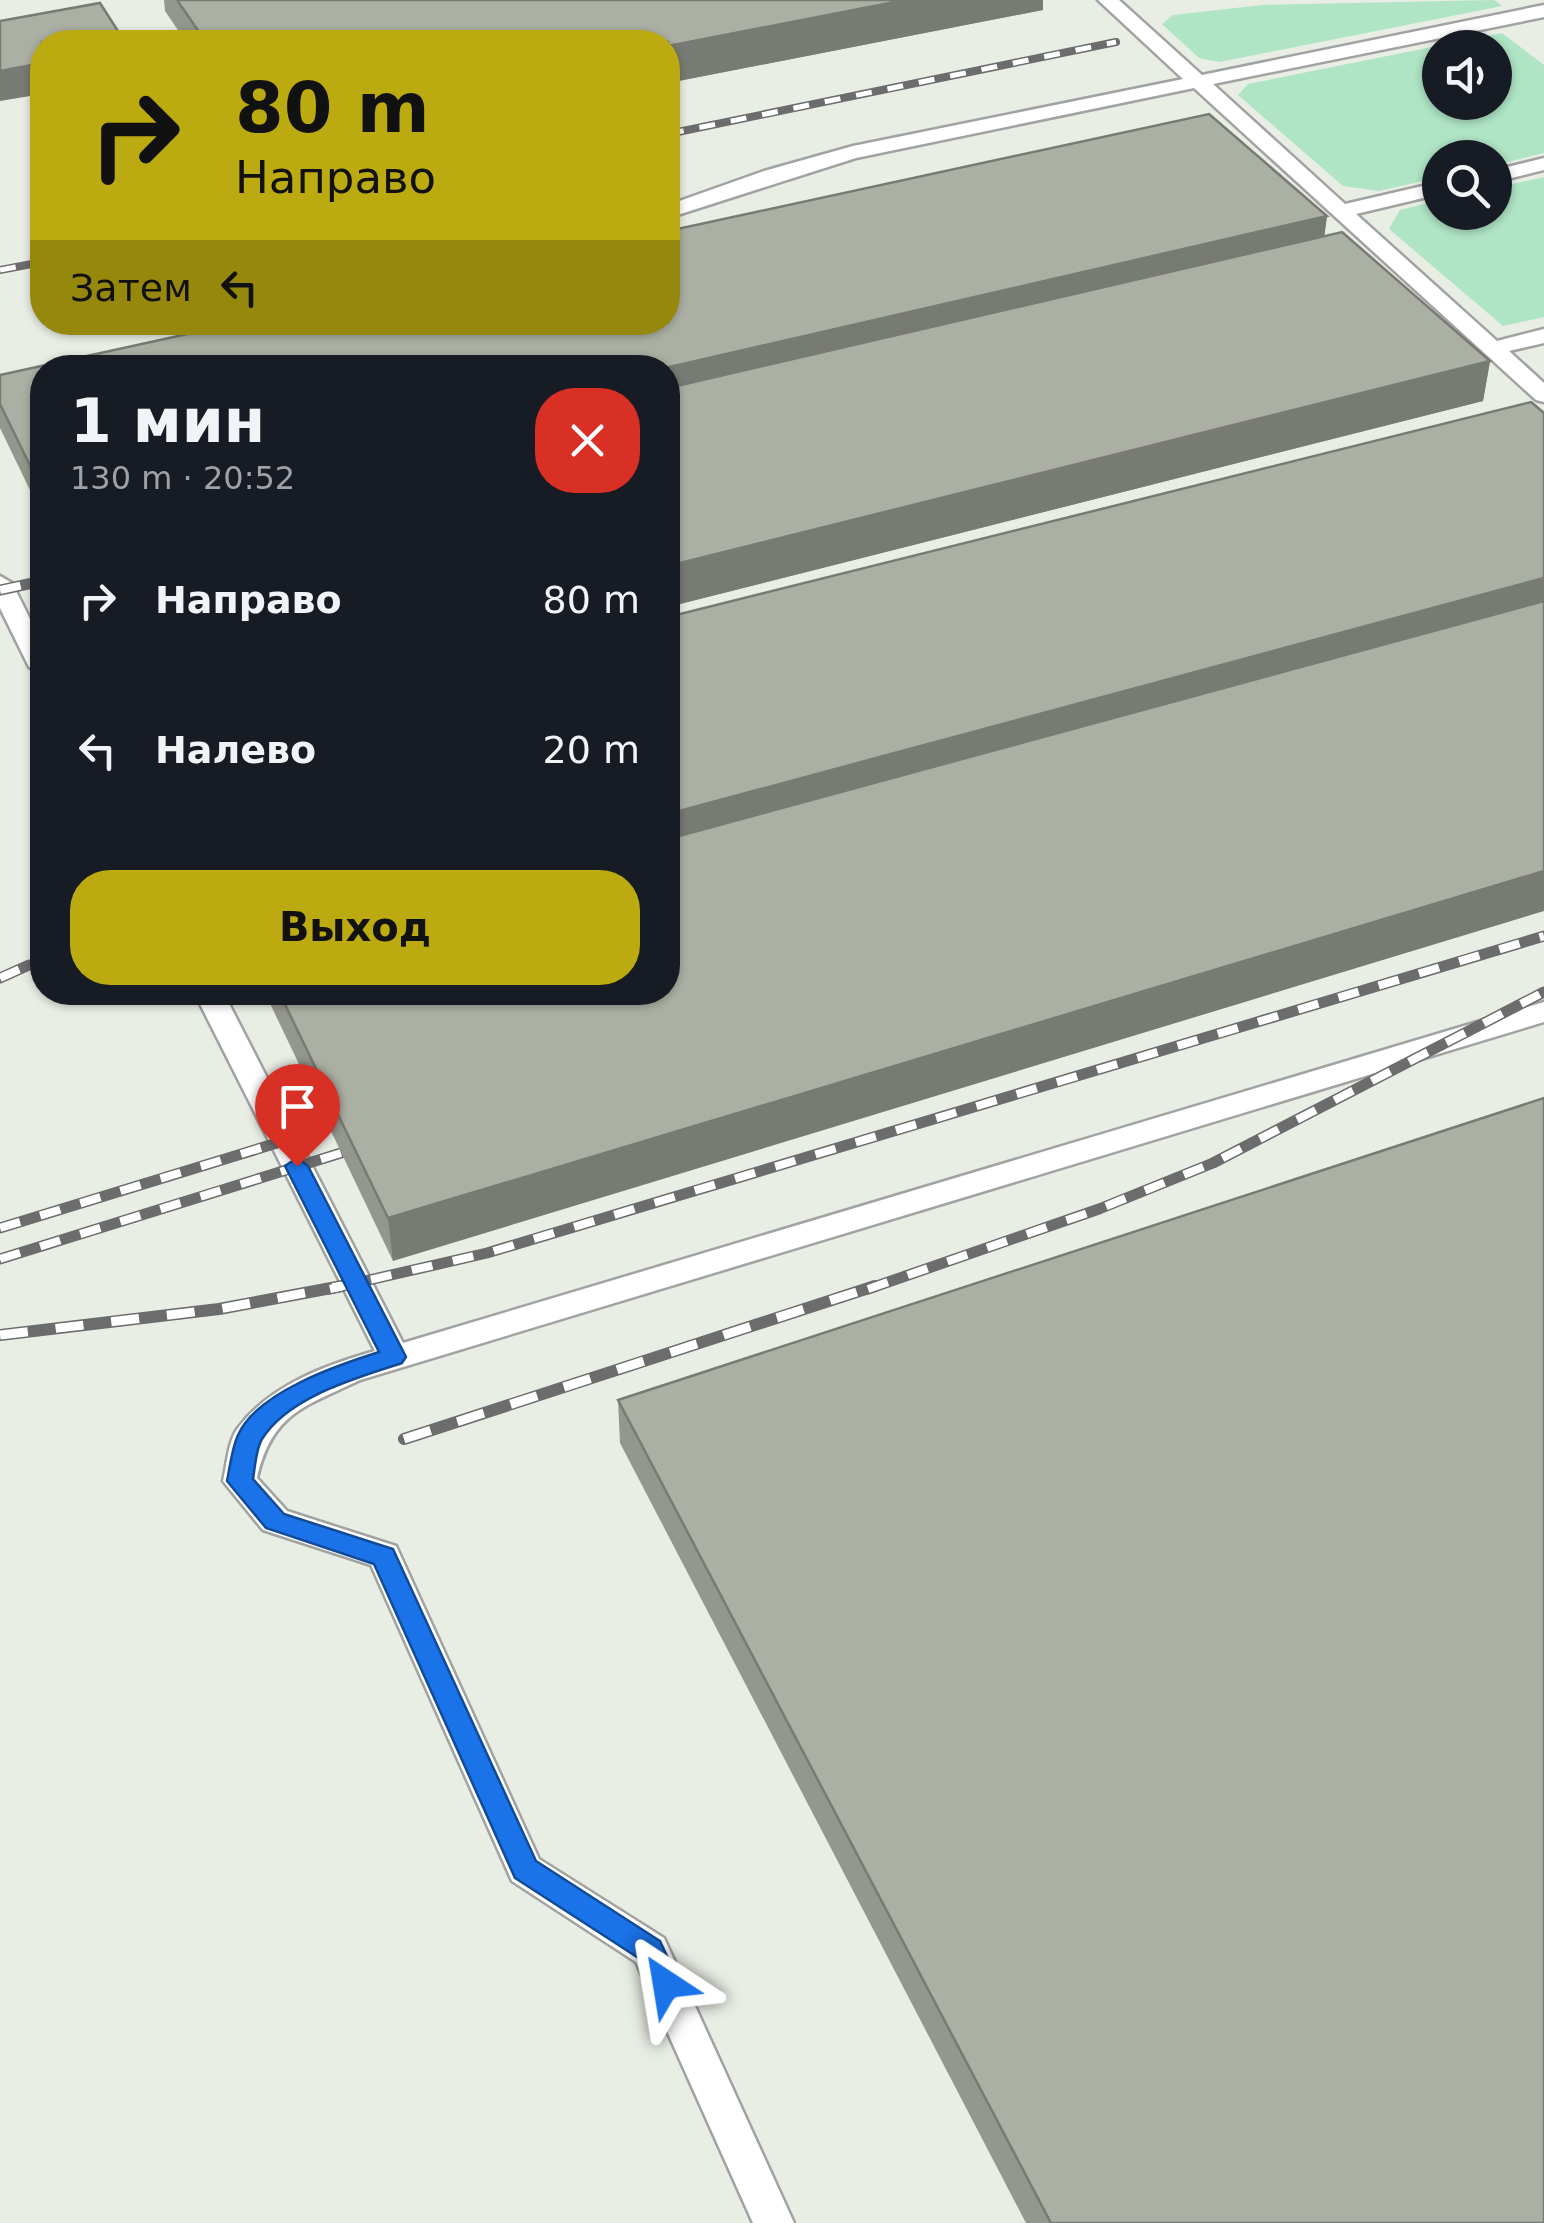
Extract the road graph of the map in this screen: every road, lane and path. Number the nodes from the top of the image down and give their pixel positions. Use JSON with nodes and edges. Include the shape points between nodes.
{"nodes":[{"id":1,"x":1108,"y":0,"type":"edge"},
{"id":2,"x":1544,"y":10,"type":"edge"},
{"id":3,"x":1198,"y":82,"type":"junction"},
{"id":4,"x":1544,"y":164,"type":"edge"},
{"id":5,"x":1512,"y":172,"type":"edge"},
{"id":6,"x":1422,"y":192,"type":"edge"},
{"id":7,"x":680,"y":208,"type":"edge"},
{"id":8,"x":1341,"y":211,"type":"junction"},
{"id":9,"x":1544,"y":336,"type":"edge"},
{"id":10,"x":1492,"y":348,"type":"junction"},
{"id":11,"x":1544,"y":395,"type":"edge"},
{"id":12,"x":0,"y":583,"type":"edge"},
{"id":13,"x":30,"y":643,"type":"edge"},
{"id":14,"x":215,"y":1005,"type":"edge"},
{"id":15,"x":1544,"y":1012,"type":"edge"},
{"id":16,"x":394,"y":1357,"type":"junction"},
{"id":17,"x":774,"y":2223,"type":"edge"}],
"edges":[{"from":1,"to":3,"type":"lane"},
{"from":2,"to":3,"type":"lane"},
{"from":3,"to":7,"type":"lane","via":[[853,152]]},
{"from":3,"to":8,"type":"lane"},
{"from":4,"to":5,"type":"lane"},
{"from":6,"to":8,"type":"lane"},
{"from":8,"to":10,"type":"lane"},
{"from":9,"to":10,"type":"lane"},
{"from":10,"to":11,"type":"lane"},
{"from":12,"to":13,"type":"lane"},
{"from":14,"to":16,"type":"lane"},
{"from":15,"to":16,"type":"lane"},
{"from":16,"to":17,"type":"lane","via":[[287,1401],[250,1436],[240,1481],[275,1521],[384,1556],[525,1870],[650,1950]]}]}
